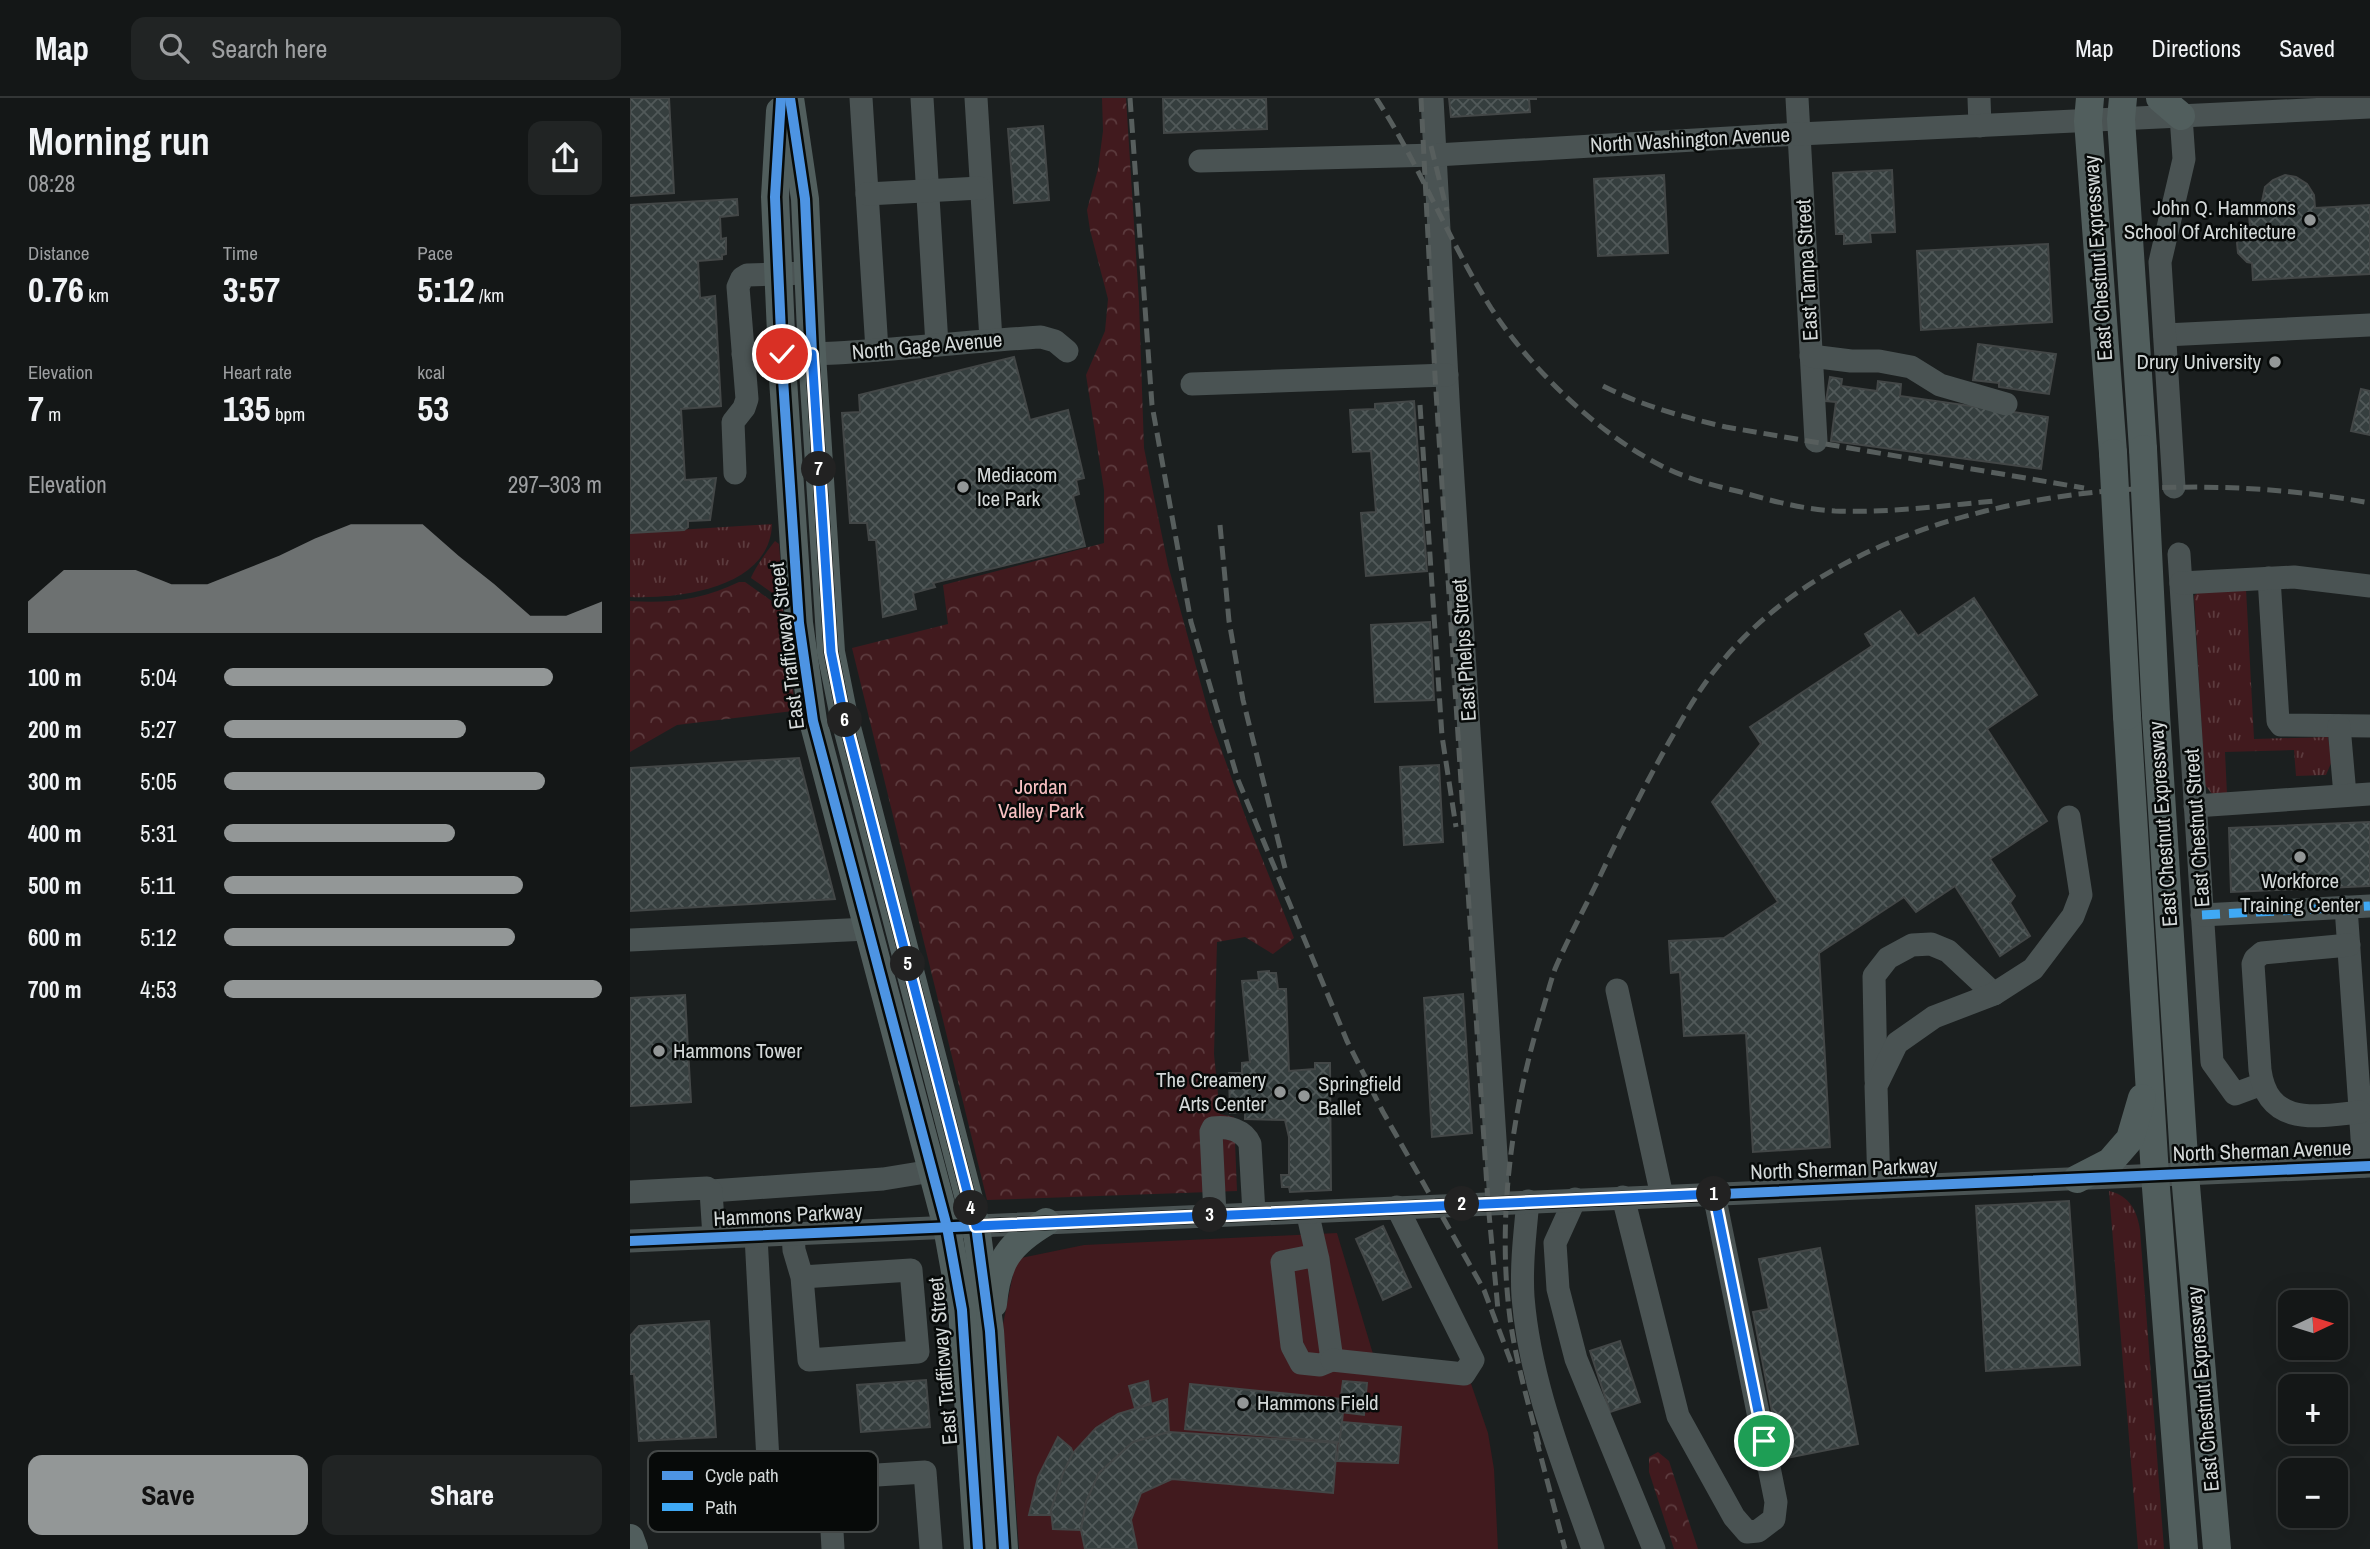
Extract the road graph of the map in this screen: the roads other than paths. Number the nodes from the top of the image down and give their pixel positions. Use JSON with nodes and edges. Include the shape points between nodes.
{"nodes":[{"id":1,"x":780,"y":98,"type":"edge"},
{"id":2,"x":790,"y":98,"type":"edge"},
{"id":3,"x":861,"y":98,"type":"edge"},
{"id":4,"x":922,"y":98,"type":"edge"},
{"id":5,"x":976,"y":98,"type":"edge"},
{"id":6,"x":1432,"y":98,"type":"edge"},
{"id":7,"x":1797,"y":98,"type":"edge"},
{"id":8,"x":1979,"y":98,"type":"edge"},
{"id":9,"x":2171,"y":107,"type":"edge"},
{"id":10,"x":2370,"y":107,"type":"edge"},
{"id":11,"x":2122,"y":108,"type":"edge"},
{"id":12,"x":2089,"y":109,"type":"edge"},
{"id":13,"x":1980,"y":125,"type":"junction"},
{"id":14,"x":1799,"y":134,"type":"junction"},
{"id":15,"x":1436,"y":155,"type":"junction"},
{"id":16,"x":1200,"y":161,"type":"dead end"},
{"id":17,"x":980,"y":188,"type":"junction"},
{"id":18,"x":928,"y":191,"type":"junction"},
{"id":19,"x":867,"y":194,"type":"junction"},
{"id":20,"x":808,"y":273,"type":"junction"},
{"id":21,"x":778,"y":274,"type":"junction"},
{"id":22,"x":2370,"y":325,"type":"edge"},
{"id":23,"x":2165,"y":335,"type":"junction"},
{"id":24,"x":991,"y":340,"type":"junction"},
{"id":25,"x":937,"y":345,"type":"junction"},
{"id":26,"x":877,"y":350,"type":"junction"},
{"id":27,"x":1067,"y":351,"type":"dead end"},
{"id":28,"x":743,"y":354,"type":"junction"},
{"id":29,"x":782,"y":354,"type":"junction"},
{"id":30,"x":812,"y":354,"type":"junction"},
{"id":31,"x":1811,"y":356,"type":"junction"},
{"id":32,"x":1447,"y":375,"type":"junction"},
{"id":33,"x":1192,"y":384,"type":"dead end"},
{"id":34,"x":2006,"y":404,"type":"dead end"},
{"id":35,"x":1816,"y":441,"type":"dead end"},
{"id":36,"x":735,"y":473,"type":"dead end"},
{"id":37,"x":2175,"y":487,"type":"dead end"},
{"id":38,"x":2179,"y":554,"type":"dead end"},
{"id":39,"x":2269,"y":578,"type":"junction"},
{"id":40,"x":2181,"y":583,"type":"junction"},
{"id":41,"x":2370,"y":586,"type":"edge"},
{"id":42,"x":2339,"y":726,"type":"junction"},
{"id":43,"x":2370,"y":726,"type":"edge"},
{"id":44,"x":2370,"y":794,"type":"edge"},
{"id":45,"x":2345,"y":795,"type":"junction"},
{"id":46,"x":2195,"y":806,"type":"junction"},
{"id":47,"x":2069,"y":817,"type":"dead end"},
{"id":48,"x":2370,"y":906,"type":"edge"},
{"id":49,"x":2346,"y":907,"type":"junction"},
{"id":50,"x":2202,"y":915,"type":"junction"},
{"id":51,"x":868,"y":929,"type":"junction"},
{"id":52,"x":630,"y":940,"type":"edge"},
{"id":53,"x":2349,"y":945,"type":"junction"},
{"id":54,"x":1618,"y":990,"type":"dead end"},
{"id":55,"x":1994,"y":994,"type":"junction"},
{"id":56,"x":2148,"y":1075,"type":"junction"},
{"id":57,"x":2262,"y":1084,"type":"junction"},
{"id":58,"x":1876,"y":1086,"type":"junction"},
{"id":59,"x":2360,"y":1112,"type":"junction"},
{"id":60,"x":2367,"y":1166,"type":"edge"},
{"id":61,"x":932,"y":1171,"type":"junction"},
{"id":62,"x":2185,"y":1174,"type":"junction"},
{"id":63,"x":2155,"y":1175,"type":"junction"},
{"id":64,"x":2077,"y":1179,"type":"junction"},
{"id":65,"x":1879,"y":1187,"type":"junction"},
{"id":66,"x":711,"y":1191,"type":"junction"},
{"id":67,"x":630,"y":1192,"type":"edge"},
{"id":68,"x":1714,"y":1194,"type":"junction"},
{"id":69,"x":1662,"y":1196,"type":"junction"},
{"id":70,"x":1623,"y":1197,"type":"junction"},
{"id":71,"x":1575,"y":1199,"type":"junction"},
{"id":72,"x":1528,"y":1201,"type":"junction"},
{"id":73,"x":1499,"y":1202,"type":"junction"},
{"id":74,"x":1397,"y":1207,"type":"junction"},
{"id":75,"x":1307,"y":1210,"type":"junction"},
{"id":76,"x":1255,"y":1213,"type":"junction"},
{"id":77,"x":1215,"y":1215,"type":"junction"},
{"id":78,"x":1045,"y":1223,"type":"junction"},
{"id":79,"x":976,"y":1226,"type":"junction"},
{"id":80,"x":947,"y":1227,"type":"junction"},
{"id":81,"x":793,"y":1233,"type":"junction"},
{"id":82,"x":756,"y":1236,"type":"junction"},
{"id":83,"x":714,"y":1237,"type":"junction"},
{"id":84,"x":630,"y":1241,"type":"edge"},
{"id":85,"x":1555,"y":1243,"type":"junction"},
{"id":86,"x":1524,"y":1247,"type":"junction"},
{"id":87,"x":1317,"y":1255,"type":"junction"},
{"id":88,"x":802,"y":1277,"type":"junction"},
{"id":89,"x":990,"y":1331,"type":"junction"},
{"id":90,"x":1332,"y":1360,"type":"junction"},
{"id":91,"x":767,"y":1451,"type":"edge"},
{"id":92,"x":878,"y":1475,"type":"edge"},
{"id":93,"x":630,"y":1538,"type":"edge"},
{"id":94,"x":634,"y":1549,"type":"edge"},
{"id":95,"x":930,"y":1549,"type":"edge"},
{"id":96,"x":978,"y":1549,"type":"edge"},
{"id":97,"x":1004,"y":1549,"type":"edge"},
{"id":98,"x":1593,"y":1549,"type":"edge"},
{"id":99,"x":1654,"y":1549,"type":"edge"},
{"id":100,"x":2184,"y":1549,"type":"edge"},
{"id":101,"x":2217,"y":1549,"type":"edge"}],
"edges":[{"from":1,"to":21,"type":"main road","name":"East Trafficway Street","via":[[775,197]]},
{"from":2,"to":20,"type":"main road","name":"East Trafficway Street","via":[[805,199]]},
{"from":3,"to":19,"type":"street"},
{"from":4,"to":18,"type":"street"},
{"from":5,"to":17,"type":"street"},
{"from":6,"to":15,"type":"street","name":"East Phelps Street"},
{"from":7,"to":14,"type":"street","name":"East Tampa Street"},
{"from":8,"to":13,"type":"street"},
{"from":9,"to":10,"type":"street","name":"North Washington Avenue"},
{"from":9,"to":11,"type":"street","name":"North Washington Avenue"},
{"from":9,"to":23,"type":"street","via":[[2184,159],[2160,261]]},
{"from":11,"to":12,"type":"street","name":"North Washington Avenue"},
{"from":11,"to":62,"type":"main road","name":"East Chestnut Expressway","bridge":true},
{"from":12,"to":13,"type":"street","name":"North Washington Avenue"},
{"from":12,"to":56,"type":"main road","name":"East Chestnut Expressway","bridge":true},
{"from":13,"to":14,"type":"street","name":"North Washington Avenue"},
{"from":14,"to":15,"type":"street","name":"North Washington Avenue"},
{"from":14,"to":31,"type":"street","name":"East Tampa Street"},
{"from":15,"to":16,"type":"street","name":"North Washington Avenue"},
{"from":15,"to":32,"type":"street","name":"East Phelps Street"},
{"from":17,"to":18,"type":"street"},
{"from":17,"to":24,"type":"street"},
{"from":18,"to":19,"type":"street"},
{"from":18,"to":25,"type":"street"},
{"from":19,"to":26,"type":"street"},
{"from":20,"to":21,"type":"street"},
{"from":20,"to":30,"type":"main road","name":"East Trafficway Street"},
{"from":21,"to":28,"type":"street","via":[[747,275],[738,287]]},
{"from":21,"to":29,"type":"main road","name":"East Trafficway Street"},
{"from":22,"to":23,"type":"street"},
{"from":23,"to":37,"type":"street"},
{"from":24,"to":25,"type":"street","name":"North Gage Avenue"},
{"from":24,"to":27,"type":"street","name":"North Gage Avenue","via":[[1041,337]]},
{"from":25,"to":26,"type":"street","name":"North Gage Avenue"},
{"from":26,"to":30,"type":"street","name":"North Gage Avenue"},
{"from":28,"to":29,"type":"street","name":"North Gage Avenue"},
{"from":28,"to":36,"type":"street","via":[[747,399],[733,422]]},
{"from":29,"to":30,"type":"street","name":"North Gage Avenue"},
{"from":29,"to":51,"type":"main road","name":"East Trafficway Street","via":[[799,623],[813,720]]},
{"from":30,"to":79,"type":"main road","name":"East Trafficway Street","via":[[834,664]]},
{"from":31,"to":34,"type":"street","via":[[1911,367],[1940,385]]},
{"from":31,"to":35,"type":"street","name":"East Tampa Street"},
{"from":32,"to":33,"type":"street"},
{"from":32,"to":73,"type":"street","name":"East Phelps Street"},
{"from":38,"to":40,"type":"street","name":"East Chestnut Street"},
{"from":39,"to":40,"type":"street"},
{"from":39,"to":41,"type":"street"},
{"from":39,"to":42,"type":"street","via":[[2278,721],[2285,726]]},
{"from":40,"to":46,"type":"street","name":"East Chestnut Street"},
{"from":42,"to":43,"type":"street"},
{"from":42,"to":45,"type":"street"},
{"from":44,"to":45,"type":"street"},
{"from":45,"to":46,"type":"street"},
{"from":46,"to":50,"type":"street","name":"East Chestnut Street"},
{"from":47,"to":55,"type":"street","via":[[2081,895],[2073,916],[2033,969]]},
{"from":48,"to":49,"type":"street"},
{"from":49,"to":50,"type":"street"},
{"from":49,"to":53,"type":"street"},
{"from":50,"to":57,"type":"street","name":"East Chestnut Street","via":[[2212,1062],[2235,1094]]},
{"from":51,"to":52,"type":"street"},
{"from":51,"to":61,"type":"main road","name":"East Trafficway Street"},
{"from":53,"to":57,"type":"street","via":[[2262,953],[2255,959]]},
{"from":53,"to":59,"type":"street"},
{"from":54,"to":69,"type":"street"},
{"from":55,"to":58,"type":"street","via":[[1934,1017],[1897,1043]]},
{"from":55,"to":58,"type":"street","via":[[1948,951],[1931,944],[1912,945],[1888,958],[1874,976]]},
{"from":56,"to":63,"type":"main road","name":"East Chestnut Expressway"},
{"from":56,"to":64,"type":"main road","via":[[2130,1139],[2110,1162]]},
{"from":57,"to":59,"type":"street","via":[[2281,1109],[2292,1115]]},
{"from":58,"to":65,"type":"street"},
{"from":59,"to":60,"type":"street"},
{"from":60,"to":62,"type":"street","name":"North Sherman Avenue"},
{"from":61,"to":66,"type":"street","via":[[883,1179]]},
{"from":61,"to":80,"type":"main road","name":"East Trafficway Street"},
{"from":62,"to":63,"type":"street","name":"North Sherman Avenue"},
{"from":62,"to":101,"type":"main road","name":"East Chestnut Expressway"},
{"from":63,"to":64,"type":"street","name":"North Sherman Parkway"},
{"from":63,"to":100,"type":"main road","name":"East Chestnut Expressway"},
{"from":64,"to":65,"type":"street","name":"North Sherman Parkway"},
{"from":65,"to":68,"type":"street","name":"North Sherman Parkway"},
{"from":66,"to":67,"type":"street"},
{"from":66,"to":83,"type":"street"},
{"from":68,"to":69,"type":"street","name":"North Sherman Parkway"},
{"from":68,"to":70,"type":"street","via":[[1776,1502],[1774,1520],[1758,1531],[1746,1532],[1734,1517],[1678,1416]]},
{"from":69,"to":70,"type":"street","name":"North Sherman Parkway"},
{"from":70,"to":71,"type":"street","name":"North Sherman Parkway"},
{"from":71,"to":72,"type":"street","name":"North Sherman Parkway"},
{"from":71,"to":85,"type":"street"},
{"from":72,"to":73,"type":"street","name":"North Sherman Parkway"},
{"from":72,"to":86,"type":"street"},
{"from":73,"to":74,"type":"street","name":"North Sherman Parkway"},
{"from":74,"to":75,"type":"street","name":"North Sherman Parkway"},
{"from":74,"to":90,"type":"street","via":[[1473,1360],[1464,1374]]},
{"from":75,"to":76,"type":"street","name":"North Sherman Parkway"},
{"from":75,"to":87,"type":"street"},
{"from":76,"to":77,"type":"street","name":"North Sherman Parkway"},
{"from":76,"to":77,"type":"street","via":[[1250,1144],[1236,1130],[1218,1127],[1211,1132]]},
{"from":77,"to":78,"type":"street","name":"North Sherman Parkway"},
{"from":78,"to":79,"type":"street","name":"North Sherman Parkway"},
{"from":78,"to":89,"type":"main road","via":[[1022,1236],[1005,1257],[995,1283]]},
{"from":79,"to":80,"type":"street","name":"North Sherman Parkway"},
{"from":79,"to":89,"type":"main road","name":"East Trafficway Street"},
{"from":80,"to":81,"type":"street","name":"Hammons Parkway"},
{"from":80,"to":96,"type":"main road","name":"East Trafficway Street","via":[[962,1310]]},
{"from":81,"to":82,"type":"street","name":"Hammons Parkway"},
{"from":81,"to":88,"type":"street"},
{"from":82,"to":83,"type":"street","name":"Hammons Parkway"},
{"from":82,"to":91,"type":"street"},
{"from":83,"to":84,"type":"street","name":"Hammons Parkway"},
{"from":85,"to":86,"type":"street"},
{"from":85,"to":99,"type":"street","via":[[1558,1289],[1576,1359]]},
{"from":86,"to":98,"type":"street","via":[[1523,1296],[1537,1382]]},
{"from":87,"to":90,"type":"street"},
{"from":87,"to":90,"type":"street","via":[[1282,1262],[1292,1346],[1301,1363],[1320,1365]]},
{"from":88,"to":88,"type":"street","via":[[809,1360],[918,1352],[911,1270]]},
{"from":89,"to":97,"type":"main road","name":"East Trafficway Street"},
{"from":92,"to":95,"type":"street","via":[[925,1472]]},
{"from":93,"to":94,"type":"main road"}]}
